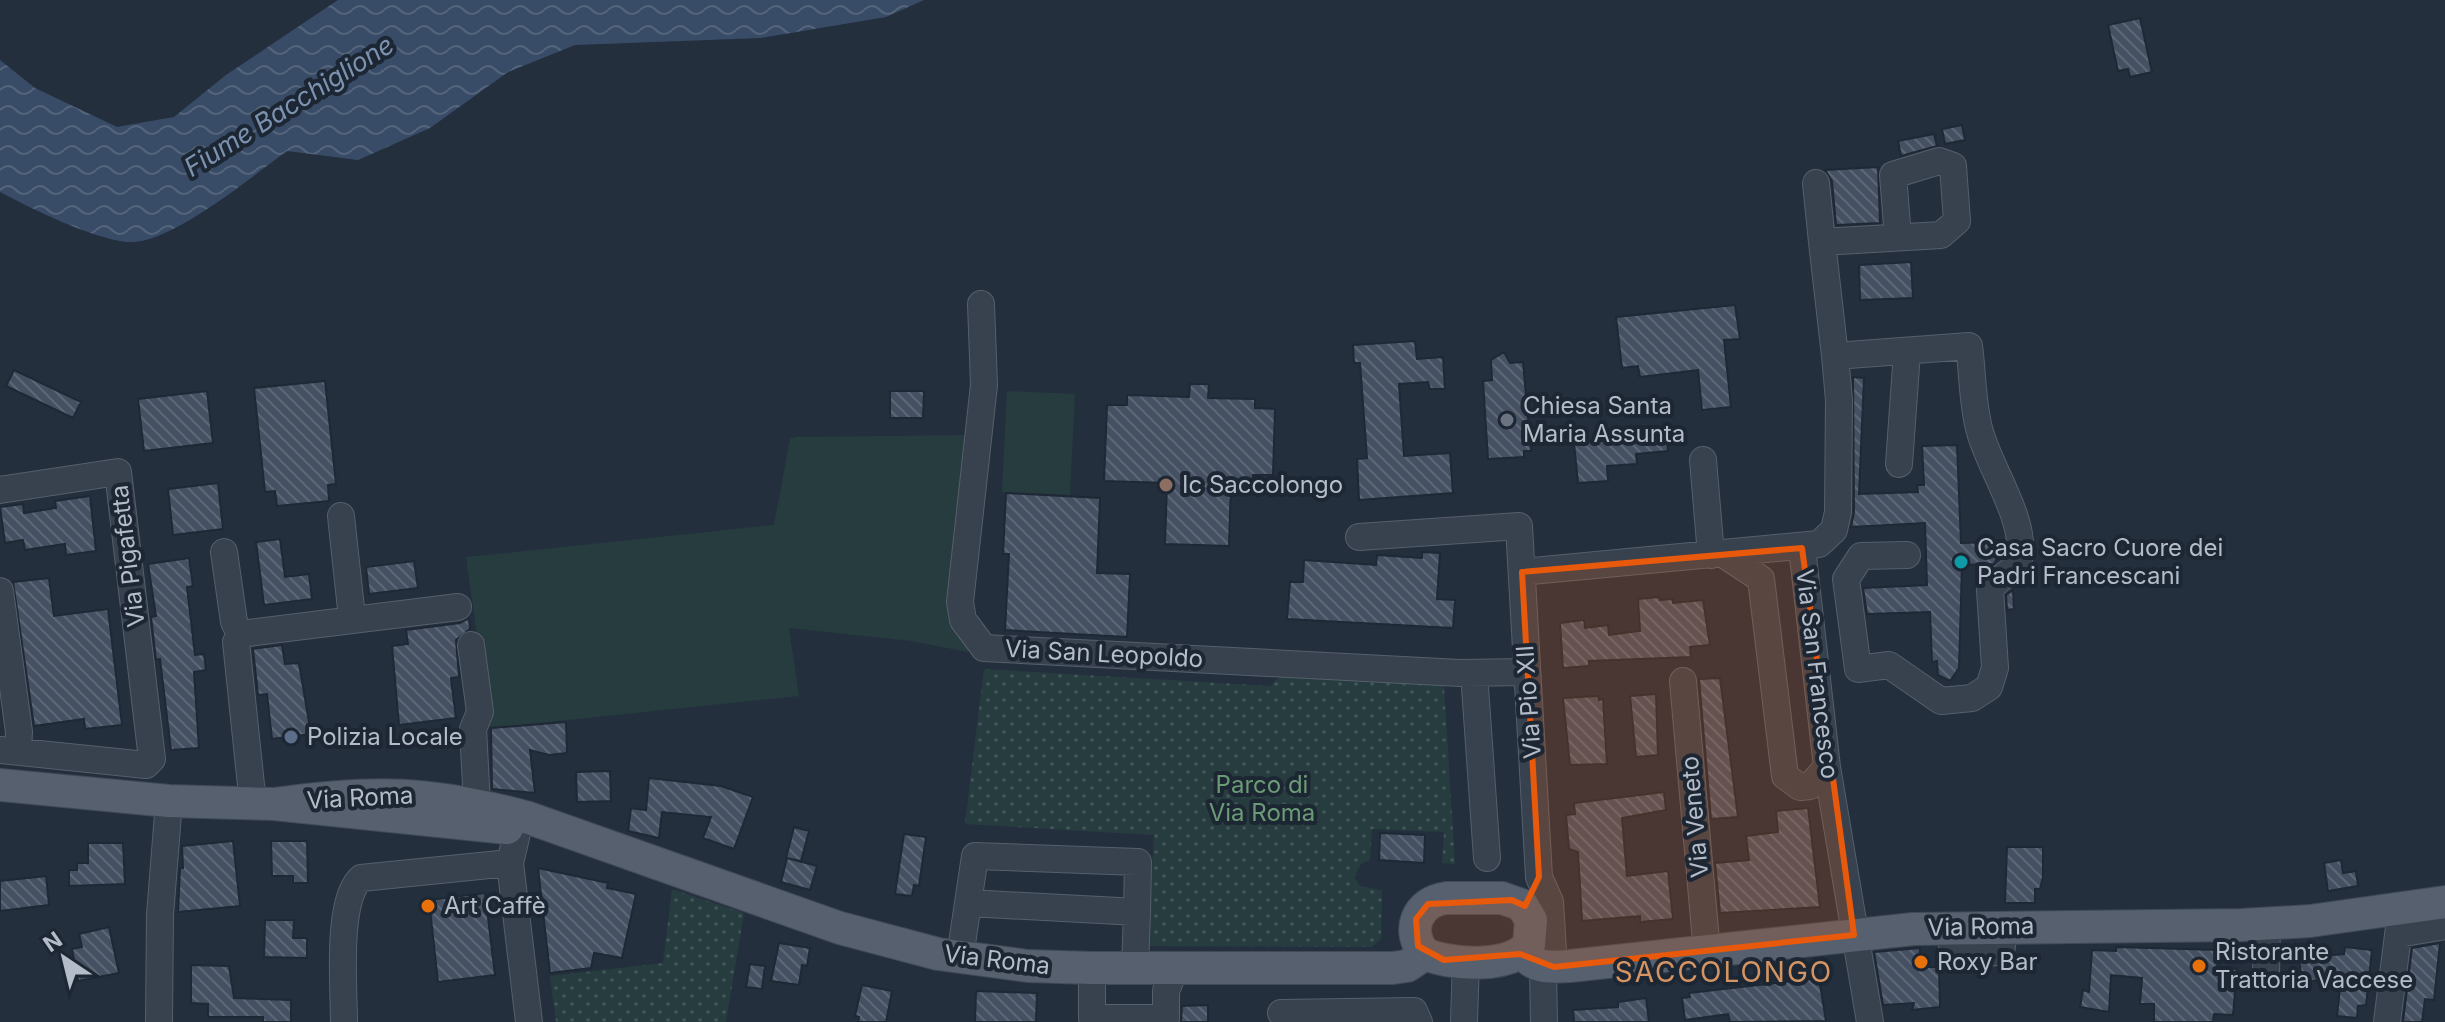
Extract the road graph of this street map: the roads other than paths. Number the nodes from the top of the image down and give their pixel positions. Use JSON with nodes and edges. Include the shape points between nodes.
{"nodes":[{"id":1,"x":1816,"y":183,"type":"dead end"},
{"id":2,"x":1898,"y":237,"type":"dead end"},
{"id":3,"x":1822,"y":242,"type":"junction"},
{"id":4,"x":981,"y":304,"type":"dead end"},
{"id":5,"x":1907,"y":352,"type":"junction"},
{"id":6,"x":1835,"y":356,"type":"junction"},
{"id":7,"x":1703,"y":460,"type":"dead end"},
{"id":8,"x":1899,"y":464,"type":"dead end"},
{"id":9,"x":0,"y":490,"type":"edge"},
{"id":10,"x":341,"y":516,"type":"dead end"},
{"id":11,"x":1359,"y":537,"type":"dead end"},
{"id":12,"x":1792,"y":549,"type":"junction"},
{"id":13,"x":224,"y":552,"type":"dead end"},
{"id":14,"x":1717,"y":554,"type":"junction"},
{"id":15,"x":1907,"y":555,"type":"dead end"},
{"id":16,"x":1522,"y":572,"type":"junction"},
{"id":17,"x":1761,"y":579,"type":"junction"},
{"id":18,"x":0,"y":591,"type":"edge"},
{"id":19,"x":458,"y":607,"type":"dead end"},
{"id":20,"x":352,"y":618,"type":"junction"},
{"id":21,"x":240,"y":634,"type":"junction"},
{"id":22,"x":471,"y":645,"type":"dead end"},
{"id":23,"x":1858,"y":669,"type":"junction"},
{"id":24,"x":1527,"y":672,"type":"junction"},
{"id":25,"x":1467,"y":673,"type":"junction"},
{"id":26,"x":1815,"y":675,"type":"junction"},
{"id":27,"x":1683,"y":681,"type":"dead end"},
{"id":28,"x":9,"y":750,"type":"edge"},
{"id":29,"x":1827,"y":767,"type":"junction"},
{"id":30,"x":90,"y":776,"type":"junction"},
{"id":31,"x":0,"y":785,"type":"edge"},
{"id":32,"x":169,"y":801,"type":"junction"},
{"id":33,"x":263,"y":804,"type":"junction"},
{"id":34,"x":477,"y":804,"type":"junction"},
{"id":35,"x":518,"y":829,"type":"junction"},
{"id":36,"x":584,"y":837,"type":"junction"},
{"id":37,"x":1487,"y":858,"type":"dead end"},
{"id":38,"x":510,"y":863,"type":"junction"},
{"id":39,"x":1539,"y":877,"type":"junction"},
{"id":40,"x":2445,"y":902,"type":"edge"},
{"id":41,"x":968,"y":903,"type":"junction"},
{"id":42,"x":1522,"y":905,"type":"junction"},
{"id":43,"x":1137,"y":912,"type":"junction"},
{"id":44,"x":2398,"y":922,"type":"junction"},
{"id":45,"x":2267,"y":924,"type":"junction"},
{"id":46,"x":2445,"y":926,"type":"edge"},
{"id":47,"x":1854,"y":935,"type":"junction"},
{"id":48,"x":1707,"y":953,"type":"junction"},
{"id":49,"x":1425,"y":954,"type":"junction"},
{"id":50,"x":960,"y":957,"type":"junction"},
{"id":51,"x":1540,"y":962,"type":"junction"},
{"id":52,"x":1466,"y":967,"type":"junction"},
{"id":53,"x":1092,"y":968,"type":"junction"},
{"id":54,"x":1338,"y":968,"type":"junction"},
{"id":55,"x":1135,"y":969,"type":"junction"},
{"id":56,"x":1175,"y":969,"type":"junction"},
{"id":57,"x":2266,"y":974,"type":"dead end"},
{"id":58,"x":1281,"y":1013,"type":"dead end"},
{"id":59,"x":1338,"y":1013,"type":"junction"},
{"id":60,"x":159,"y":1022,"type":"edge"},
{"id":61,"x":344,"y":1022,"type":"edge"},
{"id":62,"x":529,"y":1022,"type":"edge"},
{"id":63,"x":1419,"y":1022,"type":"edge"},
{"id":64,"x":1464,"y":1022,"type":"edge"},
{"id":65,"x":1544,"y":1022,"type":"edge"},
{"id":66,"x":1870,"y":1022,"type":"edge"},
{"id":67,"x":2387,"y":1022,"type":"edge"}],
"edges":[{"from":1,"to":3,"type":"street"},
{"from":2,"to":3,"type":"street"},
{"from":3,"to":6,"type":"street"},
{"from":4,"to":25,"type":"street","name":"Via San Leopoldo","via":[[984,385],[960,602],[963,620],[984,648]]},
{"from":5,"to":6,"type":"street"},
{"from":5,"to":8,"type":"street"},
{"from":5,"to":23,"type":"street","via":[[1969,346],[1979,430],[2016,525],[2020,556],[2013,570],[1990,590],[1995,668],[1989,687],[1972,698],[1941,701],[1889,665]]},
{"from":6,"to":12,"type":"street","via":[[1839,400],[1834,530],[1827,538]]},
{"from":7,"to":14,"type":"street"},
{"from":9,"to":30,"type":"street","name":"Via Pigafetta","via":[[118,472],[152,759],[146,765]]},
{"from":10,"to":20,"type":"street"},
{"from":11,"to":16,"type":"street","name":"Via Pio XII","via":[[1519,526]]},
{"from":12,"to":14,"type":"street","name":"Via San Francesco"},
{"from":12,"to":17,"type":"street","via":[[1771,559]]},
{"from":12,"to":26,"type":"street","name":"Via San Francesco"},
{"from":13,"to":21,"type":"street"},
{"from":14,"to":16,"type":"street","name":"Via San Francesco"},
{"from":14,"to":17,"type":"street"},
{"from":15,"to":23,"type":"street","via":[[1861,556],[1846,579]]},
{"from":16,"to":24,"type":"street","name":"Via Pio XII"},
{"from":17,"to":29,"type":"street","via":[[1785,776],[1800,787],[1810,786]]},
{"from":18,"to":28,"type":"street","via":[[19,732]]},
{"from":19,"to":20,"type":"street"},
{"from":20,"to":21,"type":"street"},
{"from":21,"to":33,"type":"street","via":[[236,642]]},
{"from":22,"to":34,"type":"street","via":[[480,712],[473,729]]},
{"from":23,"to":26,"type":"street"},
{"from":24,"to":25,"type":"street","name":"Via San Leopoldo"},
{"from":24,"to":39,"type":"street","name":"Via Pio XII"},
{"from":25,"to":37,"type":"street"},
{"from":26,"to":29,"type":"street","name":"Via San Francesco"},
{"from":27,"to":48,"type":"street","name":"Via Veneto"},
{"from":28,"to":30,"type":"street"},
{"from":29,"to":47,"type":"street","name":"Via San Francesco"},
{"from":30,"to":31,"type":"main road","name":"Via Roma"},
{"from":30,"to":32,"type":"main road","name":"Via Roma"},
{"from":32,"to":33,"type":"main road","name":"Via Roma"},
{"from":32,"to":60,"type":"street"},
{"from":33,"to":34,"type":"main road","name":"Via Roma","via":[[396,793]]},
{"from":33,"to":35,"type":"main road","name":"Via Roma"},
{"from":34,"to":36,"type":"main road","name":"Via Roma"},
{"from":35,"to":36,"type":"main road","name":"Via Roma"},
{"from":35,"to":38,"type":"street"},
{"from":36,"to":50,"type":"main road","name":"Via Roma","via":[[840,928]]},
{"from":38,"to":61,"type":"street","via":[[356,882],[346,914]]},
{"from":38,"to":62,"type":"street"},
{"from":39,"to":42,"type":"street"},
{"from":39,"to":51,"type":"street","name":"Via Pio XII","via":[[1550,902]]},
{"from":40,"to":44,"type":"main road","name":"Via Roma"},
{"from":41,"to":43,"type":"street"},
{"from":41,"to":43,"type":"street","via":[[975,856],[1138,862]]},
{"from":41,"to":50,"type":"street"},
{"from":42,"to":49,"type":"main road","via":[[1502,898],[1446,898],[1428,904],[1414,928]]},
{"from":42,"to":51,"type":"main road"},
{"from":43,"to":55,"type":"street"},
{"from":44,"to":45,"type":"main road","name":"Via Roma"},
{"from":44,"to":46,"type":"street"},
{"from":44,"to":67,"type":"street"},
{"from":45,"to":47,"type":"main road","name":"Via Roma","via":[[1950,927]]},
{"from":45,"to":57,"type":"street"},
{"from":47,"to":48,"type":"main road","name":"Via Roma"},
{"from":47,"to":66,"type":"street","name":"Via San Francesco"},
{"from":48,"to":51,"type":"main road","name":"Via Roma"},
{"from":49,"to":52,"type":"main road","name":"Via Roma"},
{"from":49,"to":54,"type":"main road","name":"Via Roma","via":[[1407,966]]},
{"from":50,"to":53,"type":"main road","name":"Via Roma"},
{"from":51,"to":52,"type":"main road","name":"Via Roma","via":[[1500,960]]},
{"from":51,"to":65,"type":"street","name":"Via Pio XII"},
{"from":52,"to":64,"type":"street"},
{"from":53,"to":55,"type":"main road","name":"Via Roma"},
{"from":53,"to":56,"type":"street","via":[[1092,1018],[1166,1018],[1166,991]]},
{"from":54,"to":56,"type":"main road","name":"Via Roma"},
{"from":54,"to":59,"type":"street"},
{"from":55,"to":56,"type":"main road","name":"Via Roma"},
{"from":58,"to":59,"type":"street"},
{"from":59,"to":63,"type":"street","via":[[1414,1011]]}]}
